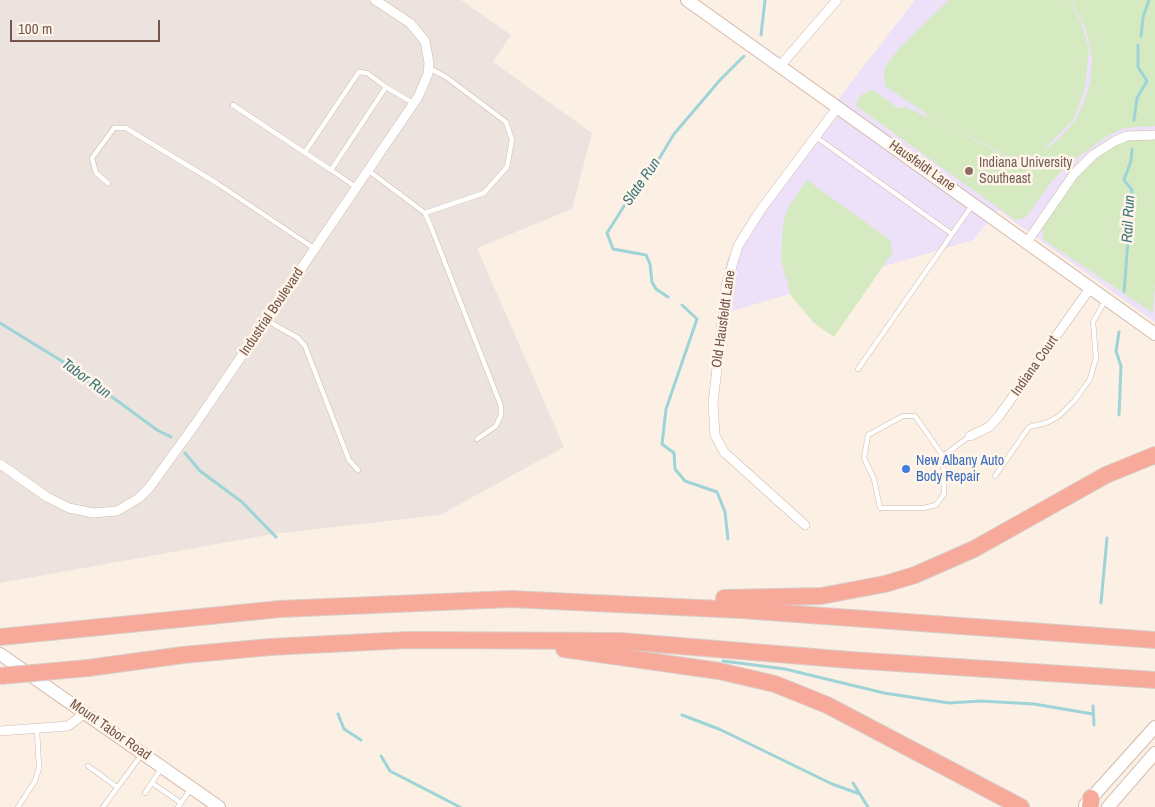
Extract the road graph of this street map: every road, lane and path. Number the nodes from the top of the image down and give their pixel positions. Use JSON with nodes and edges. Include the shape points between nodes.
{"nodes":[{"id":1,"x":374,"y":0,"type":"edge"},
{"id":2,"x":687,"y":0,"type":"edge"},
{"id":3,"x":837,"y":0,"type":"edge"},
{"id":4,"x":780,"y":66,"type":"junction"},
{"id":5,"x":429,"y":68,"type":"junction"},
{"id":6,"x":386,"y":86,"type":"junction"},
{"id":7,"x":414,"y":104,"type":"junction"},
{"id":8,"x":233,"y":105,"type":"dead end"},
{"id":9,"x":837,"y":108,"type":"junction"},
{"id":10,"x":1155,"y":135,"type":"edge"},
{"id":11,"x":816,"y":137,"type":"junction"},
{"id":12,"x":305,"y":152,"type":"junction"},
{"id":13,"x":331,"y":170,"type":"junction"},
{"id":14,"x":369,"y":171,"type":"junction"},
{"id":15,"x":108,"y":183,"type":"dead end"},
{"id":16,"x":357,"y":188,"type":"junction"},
{"id":17,"x":974,"y":203,"type":"junction"},
{"id":18,"x":425,"y":213,"type":"junction"},
{"id":19,"x":952,"y":234,"type":"junction"},
{"id":20,"x":1027,"y":242,"type":"junction"},
{"id":21,"x":315,"y":249,"type":"junction"},
{"id":22,"x":1091,"y":287,"type":"junction"},
{"id":23,"x":1106,"y":298,"type":"junction"},
{"id":24,"x":266,"y":320,"type":"junction"},
{"id":25,"x":1155,"y":334,"type":"edge"},
{"id":26,"x":858,"y":369,"type":"dead end"},
{"id":27,"x":970,"y":436,"type":"joint"},
{"id":28,"x":477,"y":439,"type":"dead end"},
{"id":29,"x":1155,"y":455,"type":"edge"},
{"id":30,"x":943,"y":456,"type":"junction"},
{"id":31,"x":0,"y":464,"type":"edge"},
{"id":32,"x":358,"y":470,"type":"dead end"},
{"id":33,"x":995,"y":476,"type":"dead end"},
{"id":34,"x":805,"y":525,"type":"dead end"},
{"id":35,"x":586,"y":602,"type":"junction"},
{"id":36,"x":0,"y":637,"type":"edge"},
{"id":37,"x":484,"y":640,"type":"junction"},
{"id":38,"x":1155,"y":640,"type":"edge"},
{"id":39,"x":0,"y":654,"type":"edge"},
{"id":40,"x":0,"y":676,"type":"edge"},
{"id":41,"x":1155,"y":680,"type":"edge"},
{"id":42,"x":85,"y":713,"type":"junction"},
{"id":43,"x":1155,"y":727,"type":"edge"},
{"id":44,"x":37,"y":729,"type":"junction"},
{"id":45,"x":0,"y":731,"type":"edge"},
{"id":46,"x":142,"y":753,"type":"junction"},
{"id":47,"x":1155,"y":753,"type":"edge"},
{"id":48,"x":88,"y":766,"type":"dead end"},
{"id":49,"x":162,"y":767,"type":"junction"},
{"id":50,"x":152,"y":783,"type":"junction"},
{"id":51,"x":117,"y":787,"type":"junction"},
{"id":52,"x":192,"y":788,"type":"junction"},
{"id":53,"x":145,"y":793,"type":"dead end"},
{"id":54,"x":1088,"y":804,"type":"edge"},
{"id":55,"x":179,"y":805,"type":"edge"},
{"id":56,"x":1017,"y":805,"type":"edge"},
{"id":57,"x":18,"y":807,"type":"edge"},
{"id":58,"x":103,"y":807,"type":"edge"},
{"id":59,"x":219,"y":807,"type":"edge"},
{"id":60,"x":1108,"y":807,"type":"edge"}],
"edges":[{"from":1,"to":5,"type":"street","via":[[419,31],[428,52]]},
{"from":2,"to":4,"type":"street","name":"Hausfeldt Lane"},
{"from":3,"to":4,"type":"street"},
{"from":4,"to":9,"type":"street","name":"Hausfeldt Lane"},
{"from":5,"to":7,"type":"street","name":"Industrial Boulevard"},
{"from":5,"to":18,"type":"lane","via":[[506,122],[512,140],[506,167],[484,193]]},
{"from":6,"to":7,"type":"lane"},
{"from":6,"to":12,"type":"lane","via":[[367,72],[359,72]]},
{"from":6,"to":13,"type":"lane"},
{"from":7,"to":14,"type":"street","name":"Industrial Boulevard"},
{"from":8,"to":12,"type":"lane"},
{"from":9,"to":11,"type":"street","name":"Old Hausfeldt Lane"},
{"from":9,"to":17,"type":"street","name":"Hausfeldt Lane"},
{"from":10,"to":20,"type":"street","via":[[1127,136],[1093,155],[1074,174]]},
{"from":11,"to":19,"type":"lane"},
{"from":11,"to":34,"type":"street","name":"Old Hausfeldt Lane","via":[[752,222],[733,259],[726,286],[713,404],[714,435],[724,452]]},
{"from":12,"to":13,"type":"lane"},
{"from":13,"to":16,"type":"lane"},
{"from":14,"to":16,"type":"street","name":"Industrial Boulevard"},
{"from":14,"to":18,"type":"lane"},
{"from":15,"to":21,"type":"lane","via":[[96,173],[92,158],[114,128],[126,128]]},
{"from":16,"to":21,"type":"street","name":"Industrial Boulevard"},
{"from":17,"to":19,"type":"lane"},
{"from":17,"to":20,"type":"street","name":"Hausfeldt Lane"},
{"from":18,"to":28,"type":"lane","via":[[501,406],[496,426]]},
{"from":19,"to":26,"type":"lane"},
{"from":20,"to":22,"type":"street","name":"Hausfeldt Lane"},
{"from":21,"to":24,"type":"street","name":"Industrial Boulevard"},
{"from":22,"to":23,"type":"street","name":"Hausfeldt Lane"},
{"from":22,"to":27,"type":"street","name":"Indiana Court","via":[[999,416],[988,427]]},
{"from":23,"to":25,"type":"street","name":"Hausfeldt Lane"},
{"from":23,"to":33,"type":"lane","via":[[1093,322],[1096,358],[1090,379],[1059,416],[1029,427]]},
{"from":24,"to":31,"type":"street","name":"Industrial Boulevard","via":[[154,481],[129,505],[105,513],[69,508],[46,497]]},
{"from":24,"to":32,"type":"lane","via":[[298,338],[305,346],[349,460]]},
{"from":27,"to":30,"type":"lane"},
{"from":29,"to":35,"type":"highway","via":[[1106,475],[960,556],[885,584],[806,597]]},
{"from":30,"to":30,"type":"lane","via":[[915,416],[903,416],[868,435],[864,458],[874,479],[880,508],[936,505],[944,494]]},
{"from":35,"to":36,"type":"highway","via":[[431,601],[280,609]]},
{"from":35,"to":38,"type":"highway","via":[[750,610]]},
{"from":37,"to":40,"type":"highway","bridge":true,"via":[[270,647]]},
{"from":37,"to":41,"type":"highway","via":[[620,641]]},
{"from":37,"to":56,"type":"highway","via":[[640,659],[719,671],[775,684],[827,705]]},
{"from":39,"to":42,"type":"street","name":"Mount Tabor Road"},
{"from":42,"to":44,"type":"street","via":[[68,726]]},
{"from":42,"to":46,"type":"street","name":"Mount Tabor Road"},
{"from":43,"to":54,"type":"street"},
{"from":44,"to":45,"type":"street"},
{"from":44,"to":57,"type":"lane","via":[[39,768],[35,781]]},
{"from":46,"to":49,"type":"street","name":"Mount Tabor Road"},
{"from":46,"to":51,"type":"lane"},
{"from":47,"to":60,"type":"street"},
{"from":48,"to":51,"type":"lane"},
{"from":49,"to":50,"type":"lane"},
{"from":49,"to":52,"type":"street","name":"Mount Tabor Road"},
{"from":50,"to":53,"type":"lane"},
{"from":50,"to":55,"type":"lane"},
{"from":51,"to":58,"type":"lane"},
{"from":52,"to":55,"type":"lane"},
{"from":52,"to":59,"type":"street","name":"Mount Tabor Road"}]}
